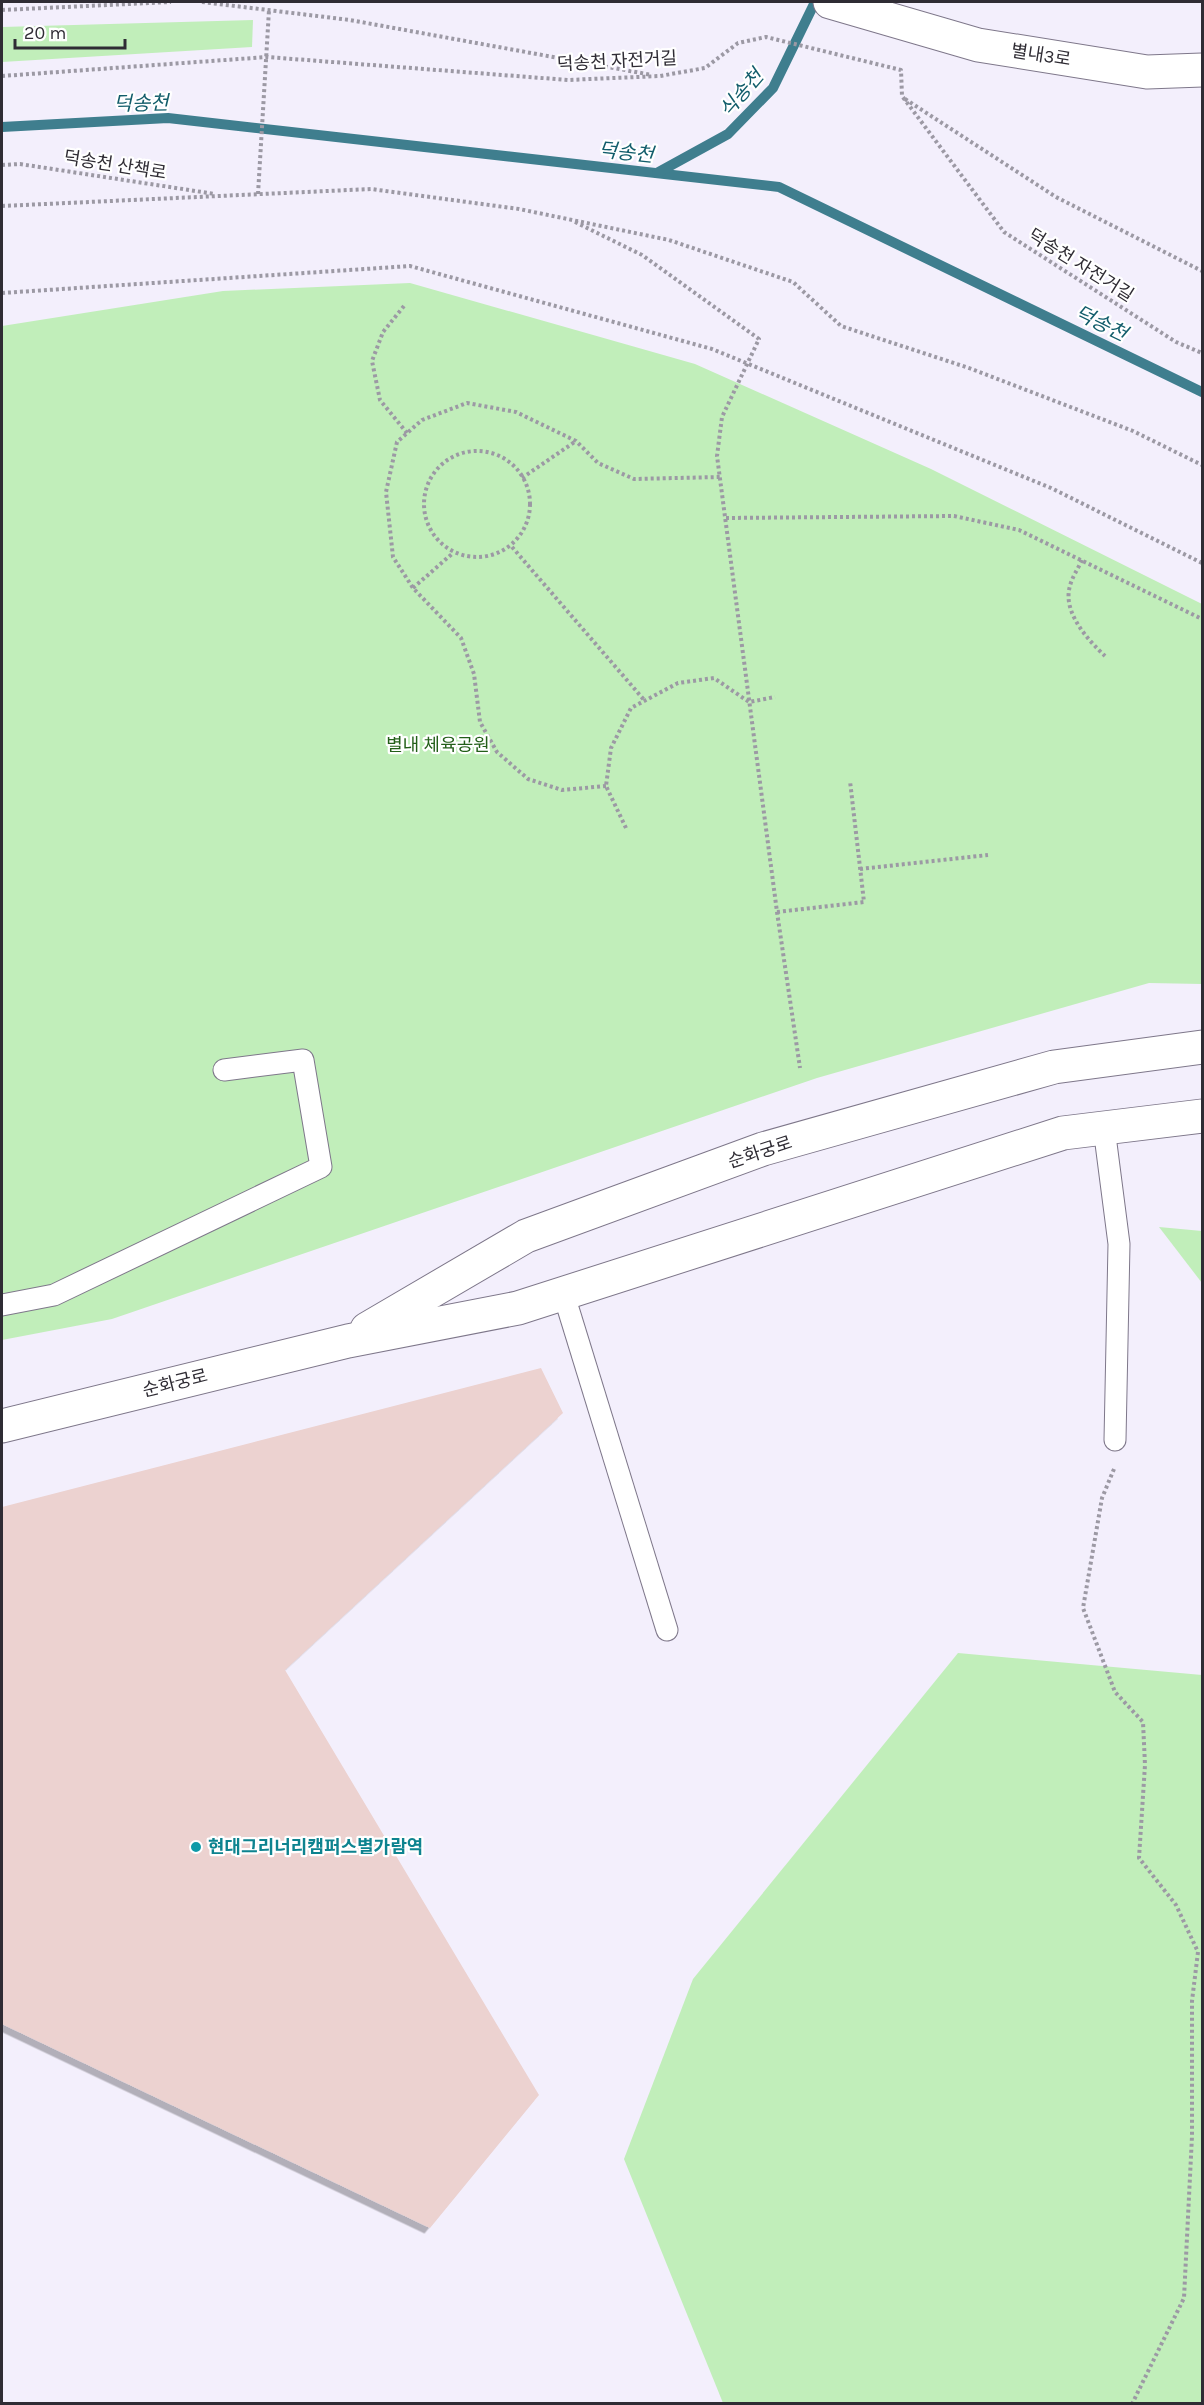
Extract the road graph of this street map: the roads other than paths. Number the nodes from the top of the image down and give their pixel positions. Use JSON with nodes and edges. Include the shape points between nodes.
{"nodes":[{"id":1,"x":830,"y":2,"type":"edge"},
{"id":2,"x":1203,"y":70,"type":"edge"},
{"id":3,"x":1203,"y":1047,"type":"edge"},
{"id":4,"x":224,"y":1070,"type":"dead end"},
{"id":5,"x":1203,"y":1116,"type":"edge"},
{"id":6,"x":1104,"y":1128,"type":"junction"},
{"id":7,"x":563,"y":1292,"type":"junction"},
{"id":8,"x":2,"y":1305,"type":"edge"},
{"id":9,"x":348,"y":1341,"type":"junction"},
{"id":10,"x":2,"y":1426,"type":"edge"},
{"id":11,"x":1115,"y":1440,"type":"dead end"},
{"id":12,"x":667,"y":1630,"type":"dead end"}],
"edges":[{"from":1,"to":2,"type":"street","name":"별내3로","via":[[978,45],[1147,72]]},
{"from":3,"to":9,"type":"street","name":"순화궁로","via":[[1054,1068],[763,1149],[526,1236]]},
{"from":4,"to":8,"type":"lane","via":[[303,1060],[321,1167],[54,1295]]},
{"from":5,"to":6,"type":"street","name":"순화궁로"},
{"from":6,"to":7,"type":"street","name":"순화궁로","via":[[1063,1133]]},
{"from":6,"to":11,"type":"lane","via":[[1119,1244]]},
{"from":7,"to":9,"type":"street","name":"순화궁로","via":[[518,1308]]},
{"from":7,"to":12,"type":"lane"},
{"from":9,"to":10,"type":"street","name":"순화궁로"}]}
